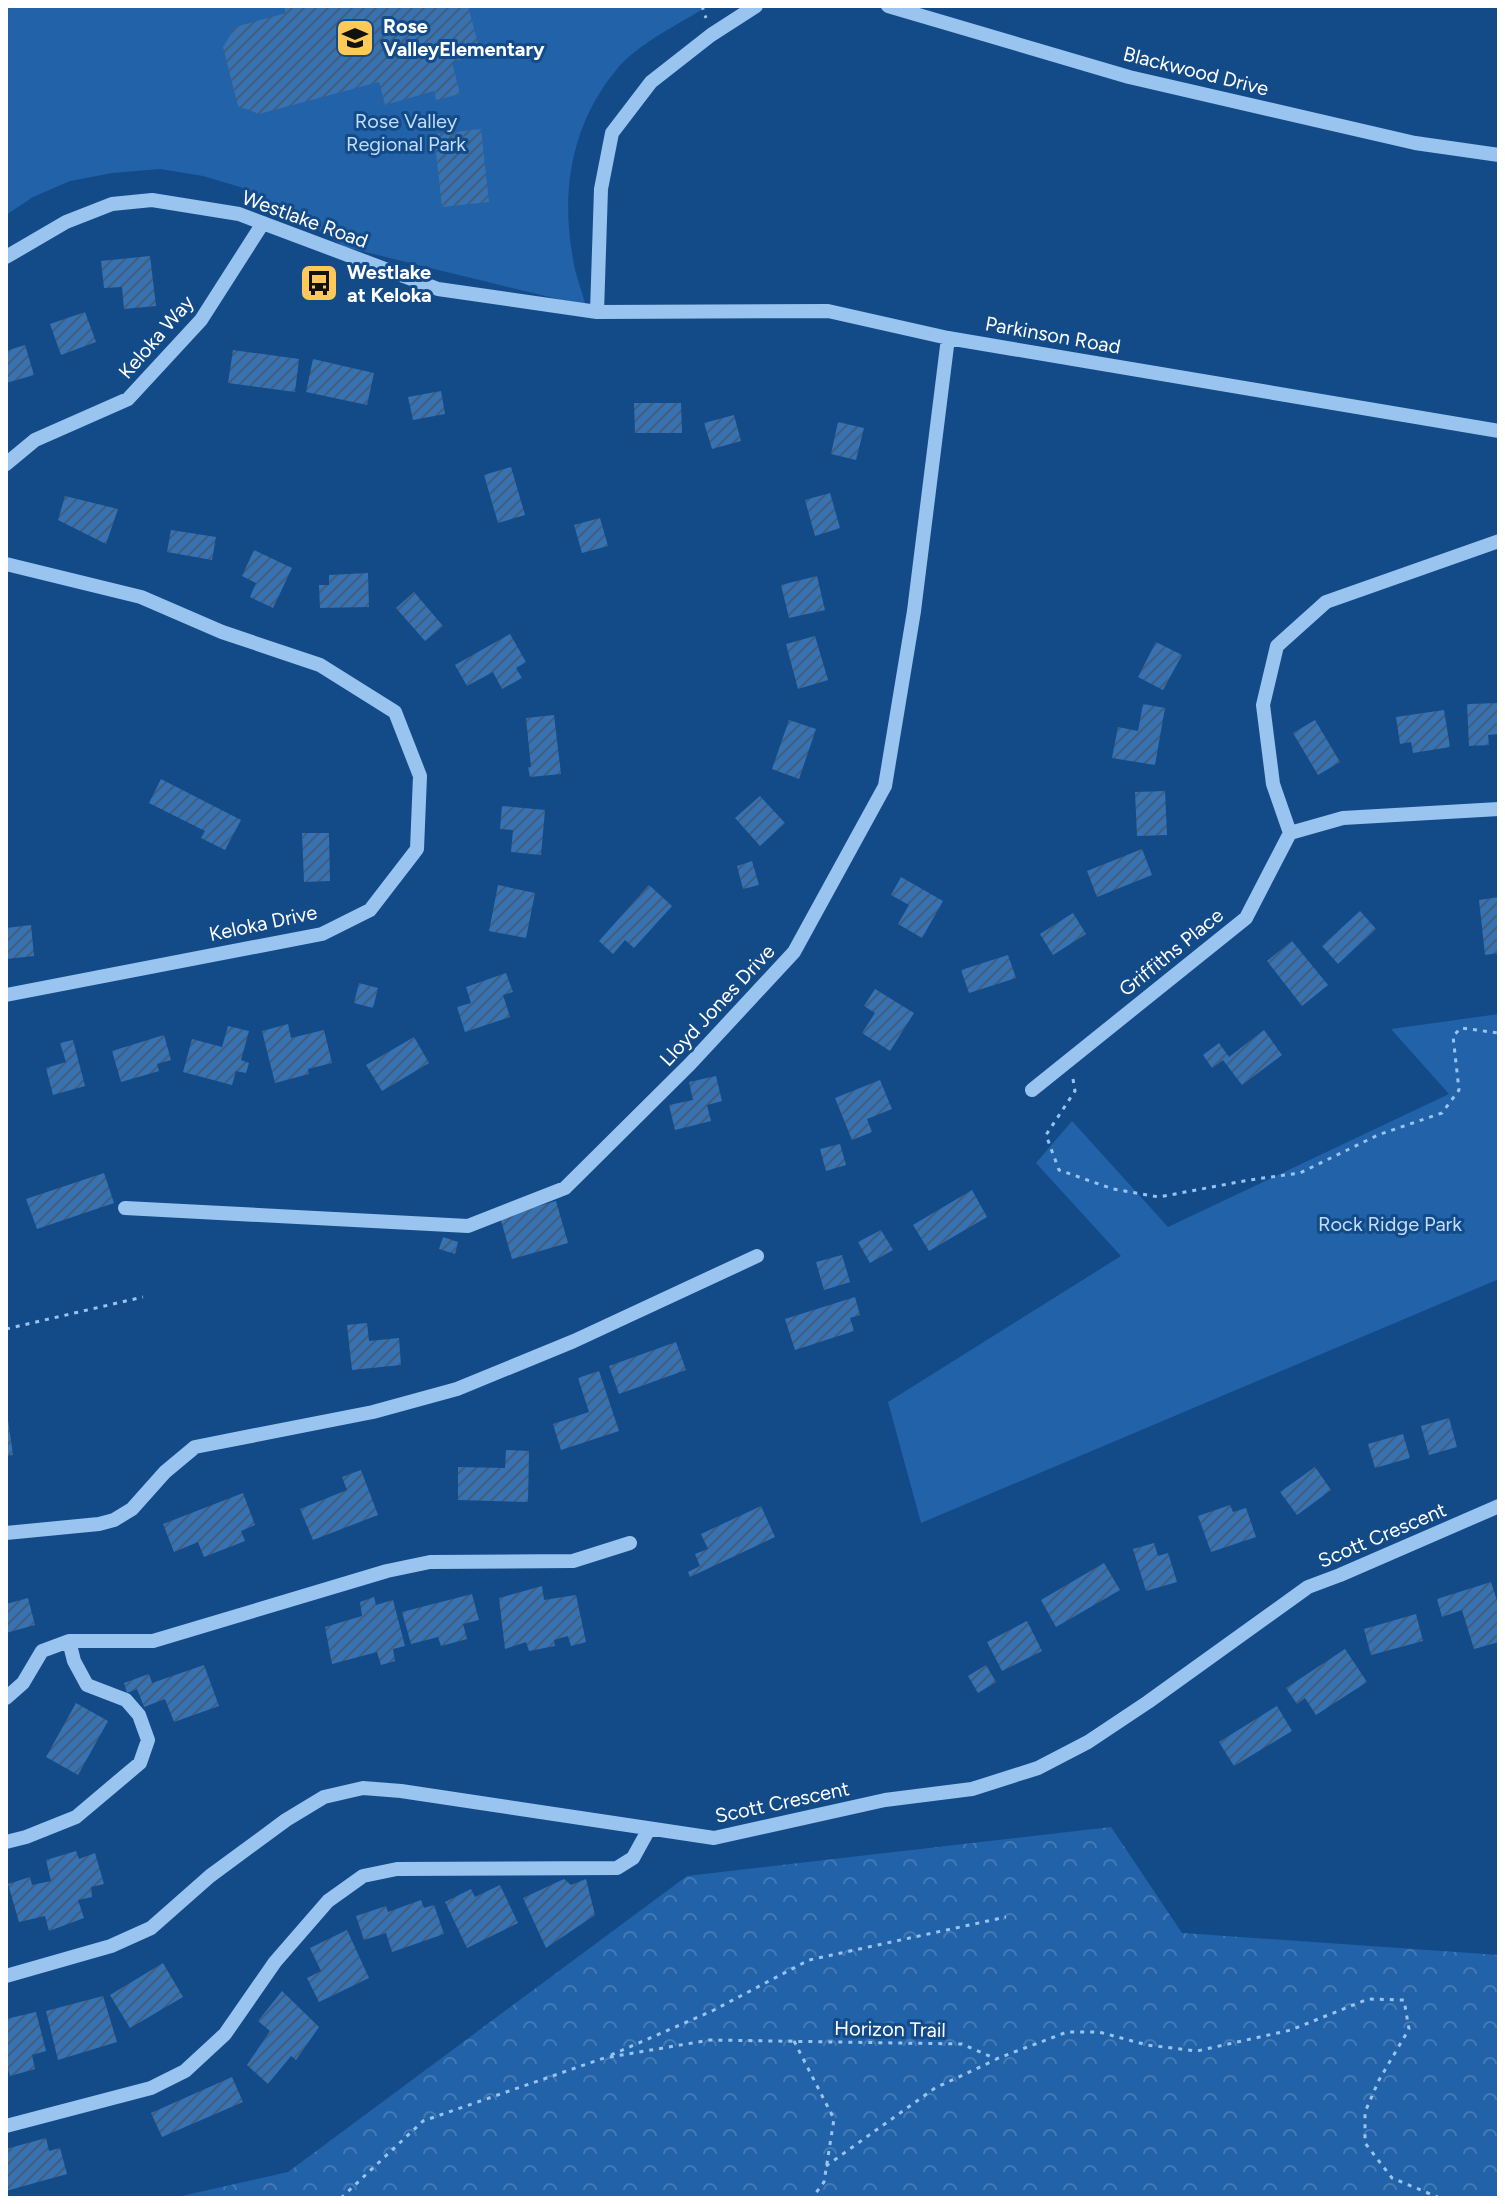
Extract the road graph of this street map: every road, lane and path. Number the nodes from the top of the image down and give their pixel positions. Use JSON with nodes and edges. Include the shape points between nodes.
{"nodes":[{"id":1,"x":756,"y":6,"type":"edge"},
{"id":2,"x":888,"y":6,"type":"edge"},
{"id":3,"x":1499,"y":155,"type":"edge"},
{"id":4,"x":263,"y":223,"type":"junction"},
{"id":5,"x":6,"y":257,"type":"edge"},
{"id":6,"x":597,"y":312,"type":"junction"},
{"id":7,"x":948,"y":338,"type":"junction"},
{"id":8,"x":1499,"y":431,"type":"edge"},
{"id":9,"x":6,"y":464,"type":"edge"},
{"id":10,"x":1499,"y":541,"type":"edge"},
{"id":11,"x":6,"y":564,"type":"edge"},
{"id":12,"x":1499,"y":809,"type":"edge"},
{"id":13,"x":1290,"y":833,"type":"junction"},
{"id":14,"x":6,"y":995,"type":"edge"},
{"id":15,"x":1499,"y":1033,"type":"edge"},
{"id":16,"x":1069,"y":1060,"type":"junction"},
{"id":17,"x":1032,"y":1090,"type":"dead end"},
{"id":18,"x":125,"y":1208,"type":"dead end"},
{"id":19,"x":757,"y":1256,"type":"dead end"},
{"id":20,"x":143,"y":1297,"type":"dead end"},
{"id":21,"x":6,"y":1329,"type":"edge"},
{"id":22,"x":1499,"y":1506,"type":"edge"},
{"id":23,"x":6,"y":1533,"type":"edge"},
{"id":24,"x":630,"y":1543,"type":"dead end"},
{"id":25,"x":69,"y":1641,"type":"junction"},
{"id":26,"x":6,"y":1698,"type":"edge"},
{"id":27,"x":649,"y":1829,"type":"junction"},
{"id":28,"x":6,"y":1842,"type":"edge"},
{"id":29,"x":1006,"y":1917,"type":"dead end"},
{"id":30,"x":6,"y":1976,"type":"edge"},
{"id":31,"x":794,"y":2041,"type":"junction"},
{"id":32,"x":604,"y":2058,"type":"junction"},
{"id":33,"x":996,"y":2059,"type":"junction"},
{"id":34,"x":6,"y":2126,"type":"edge"},
{"id":35,"x":826,"y":2166,"type":"junction"},
{"id":36,"x":341,"y":2198,"type":"edge"},
{"id":37,"x":812,"y":2198,"type":"edge"},
{"id":38,"x":1440,"y":2198,"type":"edge"}],
"edges":[{"from":1,"to":6,"type":"street","via":[[651,82],[612,133],[601,189]]},
{"from":2,"to":3,"type":"street","name":"Blackwood Drive","via":[[1129,77],[1415,143]]},
{"from":4,"to":5,"type":"street","name":"Westlake Road","via":[[152,200],[112,204],[66,222]]},
{"from":4,"to":6,"type":"street","name":"Westlake Road","via":[[438,289]]},
{"from":4,"to":9,"type":"street","name":"Keloka Way","via":[[201,320],[128,399],[35,440]]},
{"from":6,"to":7,"type":"street","name":"Parkinson Road","via":[[828,311]]},
{"from":7,"to":8,"type":"street","name":"Parkinson Road"},
{"from":7,"to":18,"type":"street","name":"Lloyd Jones Drive","via":[[914,611],[885,786],[794,952],[690,1064],[565,1188],[468,1226]]},
{"from":10,"to":13,"type":"street","via":[[1326,602],[1277,646],[1263,705],[1273,784]]},
{"from":11,"to":14,"type":"street","name":"Keloka Drive","via":[[141,597],[320,665],[395,712],[420,776],[417,849],[370,910],[322,934]]},
{"from":12,"to":13,"type":"street","via":[[1343,818]]},
{"from":13,"to":16,"type":"street","name":"Griffiths Place","via":[[1246,918]]},
{"from":15,"to":16,"type":"path","via":[[1461,1028],[1453,1036],[1459,1090],[1442,1113],[1378,1135],[1300,1173],[1159,1197],[1113,1189],[1059,1170],[1046,1135],[1075,1091]]},
{"from":16,"to":17,"type":"street","name":"Griffiths Place"},
{"from":19,"to":23,"type":"street","via":[[457,1389],[373,1412],[195,1447],[114,1520]]},
{"from":20,"to":21,"type":"path"},
{"from":22,"to":27,"type":"street","name":"Scott Crescent","via":[[1308,1587],[1148,1702],[1038,1768],[972,1789],[885,1800],[714,1838]]},
{"from":24,"to":25,"type":"street","via":[[573,1561],[430,1562],[153,1641]]},
{"from":25,"to":26,"type":"street","via":[[42,1651],[23,1683]]},
{"from":25,"to":28,"type":"street","via":[[87,1685],[126,1700],[139,1715],[148,1740],[140,1763],[76,1817]]},
{"from":27,"to":30,"type":"street","name":"Scott Crescent","via":[[363,1788],[324,1797],[286,1820],[151,1928],[111,1946]]},
{"from":27,"to":34,"type":"street","via":[[633,1858],[617,1868],[397,1869],[363,1876],[328,1901],[275,1962],[225,2034],[185,2071],[151,2088]]},
{"from":29,"to":32,"type":"path","via":[[809,1960],[712,2011]]},
{"from":31,"to":32,"type":"path","name":"Horizon Trail","via":[[710,2040]]},
{"from":31,"to":33,"type":"path","name":"Horizon Trail","via":[[962,2044]]},
{"from":31,"to":35,"type":"path","via":[[834,2119]]},
{"from":32,"to":36,"type":"path","name":"Horizon Trail","via":[[423,2121]]},
{"from":33,"to":35,"type":"path","via":[[935,2088]]},
{"from":33,"to":38,"type":"path","via":[[1067,2032],[1099,2032],[1197,2051],[1291,2030],[1368,1999],[1404,2000],[1409,2029],[1365,2112],[1365,2143],[1392,2178]]},
{"from":35,"to":37,"type":"path","via":[[824,2182]]}]}
